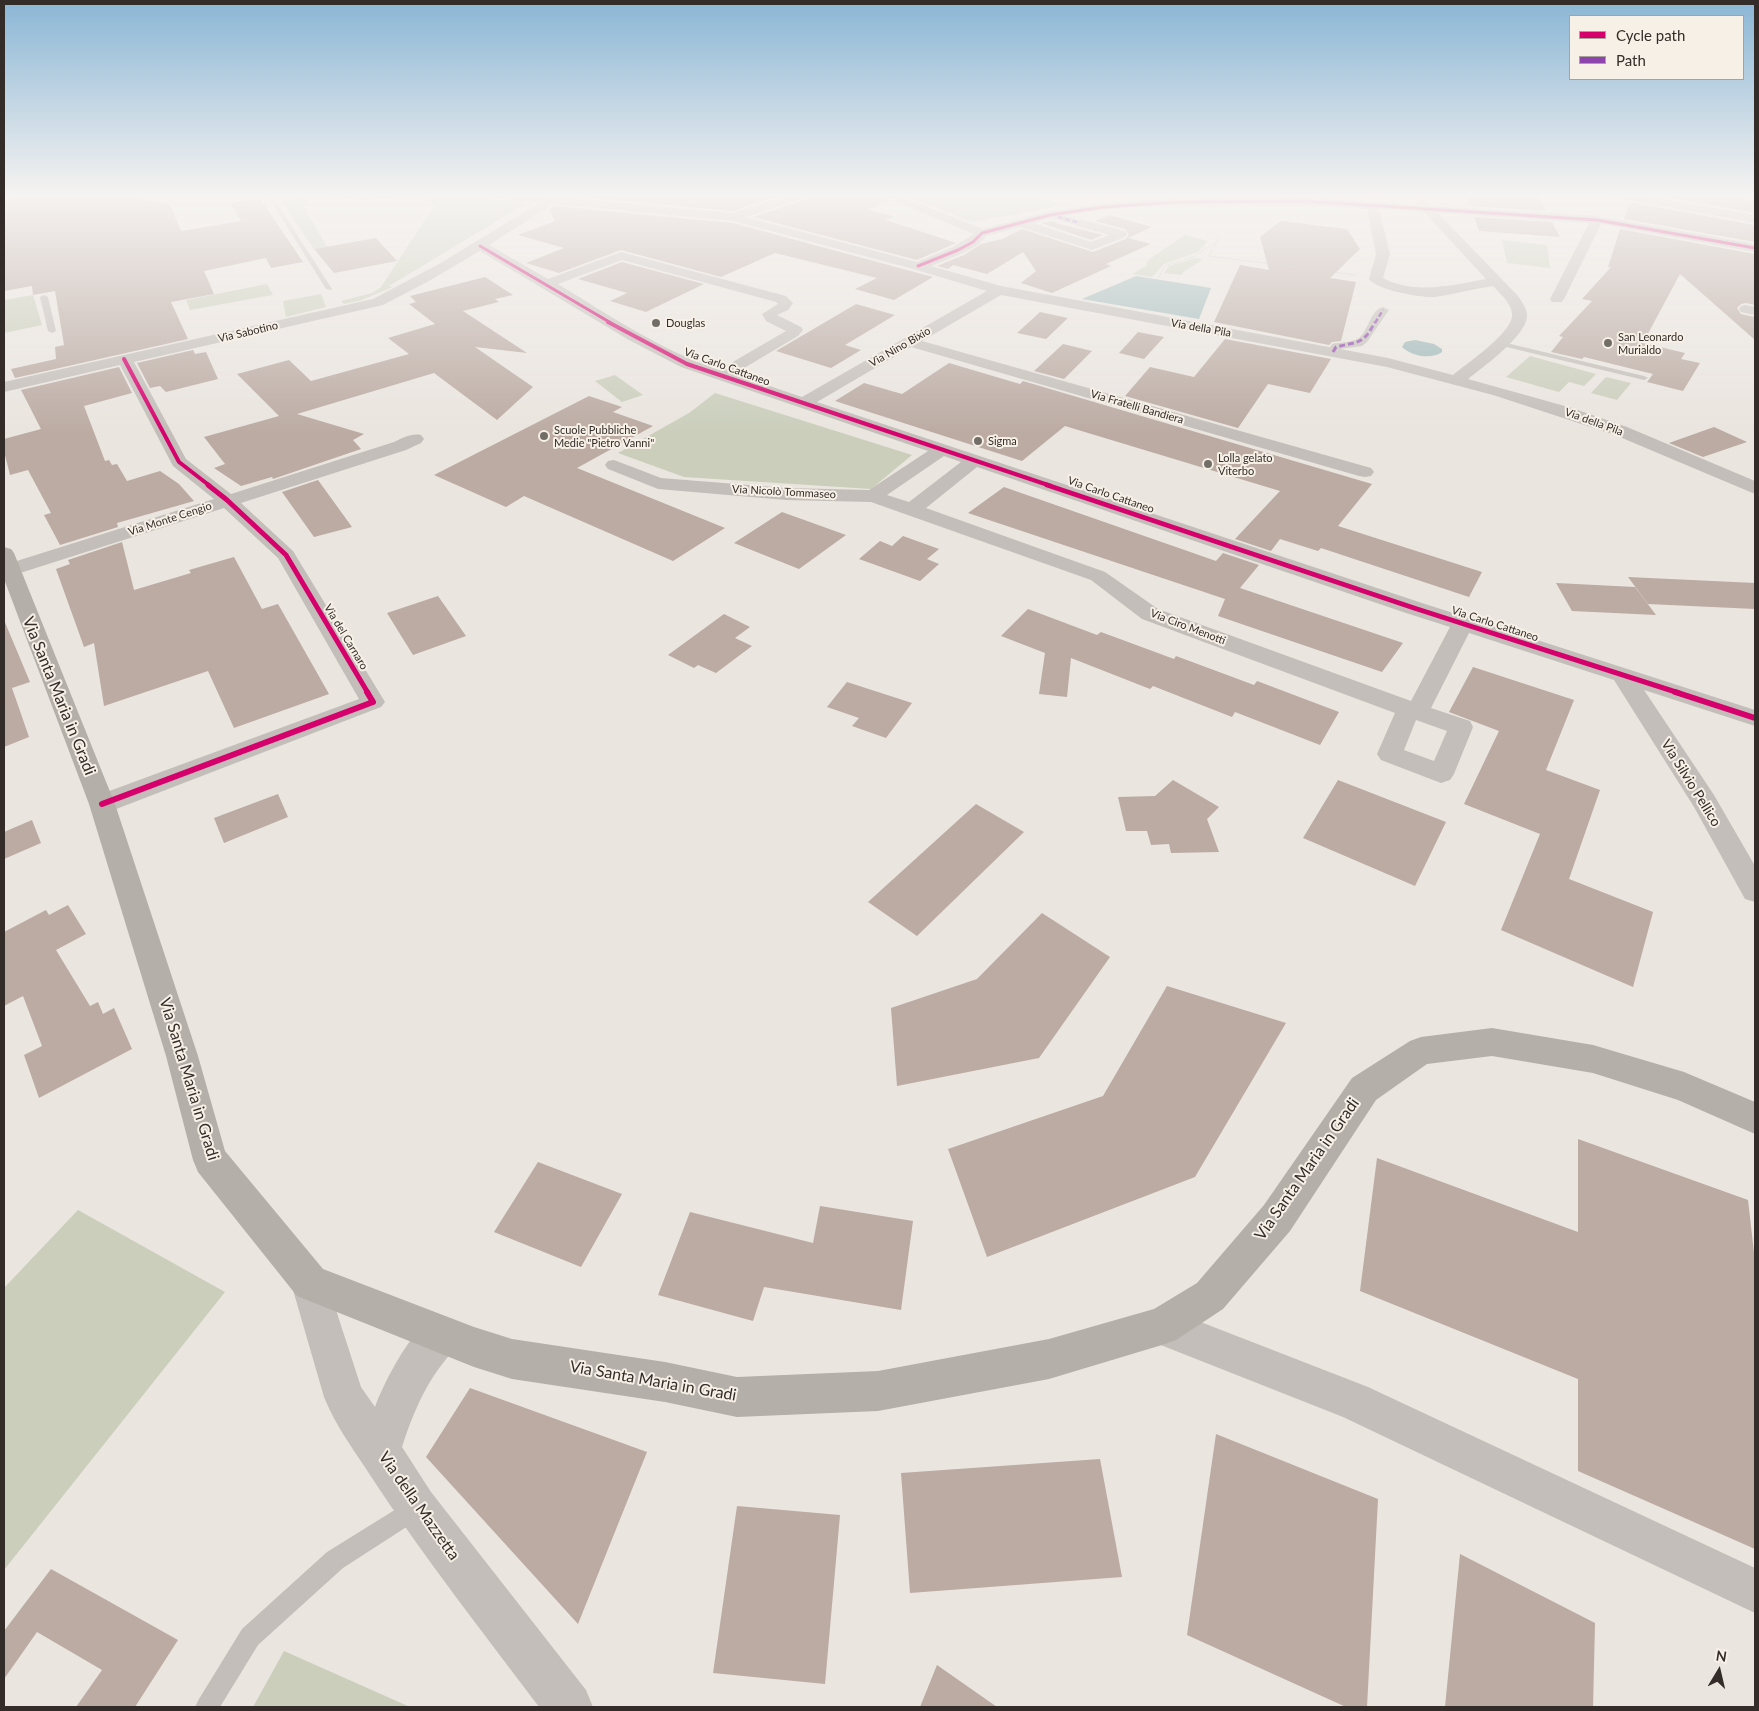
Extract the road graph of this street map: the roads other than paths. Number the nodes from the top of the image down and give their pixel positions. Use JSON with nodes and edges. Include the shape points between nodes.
{"nodes":[{"id":1,"x":319,"y":273,"type":"edge"},
{"id":2,"x":432,"y":273,"type":"edge"},
{"id":3,"x":531,"y":273,"type":"edge"},
{"id":4,"x":576,"y":273,"type":"edge"},
{"id":5,"x":684,"y":273,"type":"edge"},
{"id":6,"x":941,"y":273,"type":"edge"},
{"id":7,"x":1378,"y":273,"type":"edge"},
{"id":8,"x":1487,"y":273,"type":"edge"},
{"id":9,"x":1571,"y":273,"type":"edge"},
{"id":10,"x":1495,"y":282,"type":"junction"},
{"id":11,"x":549,"y":283,"type":"junction"},
{"id":12,"x":329,"y":289,"type":"dead end"},
{"id":13,"x":999,"y":290,"type":"junction"},
{"id":14,"x":44,"y":297,"type":"dead end"},
{"id":15,"x":1557,"y":299,"type":"dead end"},
{"id":16,"x":1383,"y":310,"type":"dead end"},
{"id":17,"x":52,"y":331,"type":"dead end"},
{"id":18,"x":908,"y":342,"type":"junction"},
{"id":19,"x":1501,"y":343,"type":"junction"},
{"id":20,"x":1333,"y":352,"type":"junction"},
{"id":21,"x":124,"y":360,"type":"junction"},
{"id":22,"x":720,"y":376,"type":"junction"},
{"id":23,"x":1644,"y":378,"type":"dead end"},
{"id":24,"x":1457,"y":380,"type":"junction"},
{"id":25,"x":4,"y":387,"type":"edge"},
{"id":26,"x":802,"y":404,"type":"junction"},
{"id":27,"x":415,"y":439,"type":"dead end"},
{"id":28,"x":943,"y":449,"type":"junction"},
{"id":29,"x":975,"y":460,"type":"junction"},
{"id":30,"x":614,"y":466,"type":"dead end"},
{"id":31,"x":1365,"y":472,"type":"dead end"},
{"id":32,"x":1755,"y":488,"type":"edge"},
{"id":33,"x":873,"y":496,"type":"junction"},
{"id":34,"x":227,"y":500,"type":"junction"},
{"id":35,"x":913,"y":509,"type":"junction"},
{"id":36,"x":7,"y":562,"type":"edge"},
{"id":37,"x":1463,"y":624,"type":"junction"},
{"id":38,"x":1624,"y":676,"type":"junction"},
{"id":39,"x":1755,"y":718,"type":"edge"},
{"id":40,"x":102,"y":804,"type":"junction"},
{"id":41,"x":1755,"y":892,"type":"edge"},
{"id":42,"x":1755,"y":1118,"type":"edge"},
{"id":43,"x":310,"y":1283,"type":"junction"},
{"id":44,"x":1162,"y":1326,"type":"junction"},
{"id":45,"x":441,"y":1335,"type":"junction"},
{"id":46,"x":379,"y":1452,"type":"junction"},
{"id":47,"x":416,"y":1507,"type":"junction"},
{"id":48,"x":1755,"y":1591,"type":"edge"},
{"id":49,"x":207,"y":1707,"type":"edge"},
{"id":50,"x":569,"y":1707,"type":"edge"}],
"edges":[{"from":1,"to":12,"type":"lane"},
{"from":2,"to":21,"type":"street","name":"Via Sabotino","via":[[378,302]]},
{"from":3,"to":11,"type":"street","name":"Via Carlo Cattaneo"},
{"from":4,"to":11,"type":"street","name":"Via Carlo Cattaneo"},
{"from":5,"to":22,"type":"street","name":"Via Carlo Cattaneo","via":[[781,299],[786,303],[783,308],[769,314],[796,330]]},
{"from":6,"to":13,"type":"street","name":"Via della Pila"},
{"from":7,"to":10,"type":"street","via":[[1376,278],[1380,282],[1433,293]]},
{"from":8,"to":10,"type":"street"},
{"from":9,"to":15,"type":"street"},
{"from":10,"to":19,"type":"street","via":[[1519,309],[1518,321]]},
{"from":11,"to":22,"type":"street","name":"Via Carlo Cattaneo","via":[[658,351]]},
{"from":13,"to":18,"type":"street","name":"Via Nino Bixio"},
{"from":13,"to":20,"type":"street","name":"Via della Pila"},
{"from":14,"to":17,"type":"lane"},
{"from":16,"to":20,"type":"street","via":[[1364,340],[1336,347]]},
{"from":18,"to":26,"type":"street","name":"Via Nino Bixio"},
{"from":18,"to":31,"type":"street","name":"Via Fratelli Bandiera"},
{"from":19,"to":23,"type":"lane"},
{"from":19,"to":24,"type":"street"},
{"from":20,"to":24,"type":"street","name":"Via della Pila"},
{"from":21,"to":25,"type":"street","name":"Via Sabotino"},
{"from":21,"to":34,"type":"street","name":"Via del Carnaro","via":[[179,462]]},
{"from":22,"to":26,"type":"street","name":"Via Carlo Cattaneo"},
{"from":24,"to":32,"type":"street","name":"Via della Pila","via":[[1622,431]]},
{"from":26,"to":28,"type":"street","name":"Via Carlo Cattaneo"},
{"from":27,"to":34,"type":"street","name":"Via Monte Cengio"},
{"from":28,"to":29,"type":"street","name":"Via Carlo Cattaneo"},
{"from":28,"to":33,"type":"street"},
{"from":29,"to":35,"type":"street"},
{"from":29,"to":37,"type":"street","name":"Via Carlo Cattaneo"},
{"from":30,"to":33,"type":"street","name":"Via Nicolò Tommaseo","via":[[658,483],[786,494]]},
{"from":33,"to":35,"type":"street","name":"Via Ciro Menotti"},
{"from":34,"to":36,"type":"street","name":"Via Monte Cengio"},
{"from":34,"to":40,"type":"street","name":"Via del Carnaro","via":[[286,555],[373,702]]},
{"from":35,"to":37,"type":"street","name":"Via Ciro Menotti","via":[[1098,576],[1150,614],[1412,710]]},
{"from":36,"to":40,"type":"main road","name":"Via Santa Maria in Gradi"},
{"from":37,"to":38,"type":"street","name":"Via Carlo Cattaneo"},
{"from":38,"to":39,"type":"street","name":"Via Carlo Cattaneo"},
{"from":38,"to":41,"type":"street","name":"Via Silvio Pellico","via":[[1705,802]]},
{"from":40,"to":43,"type":"main road","name":"Via Santa Maria in Gradi","via":[[182,1056],[210,1160]]},
{"from":42,"to":44,"type":"main road","name":"Via Santa Maria in Gradi","via":[[1684,1087],[1592,1058],[1492,1042],[1422,1051],[1364,1089],[1277,1218],[1210,1296]]},
{"from":43,"to":45,"type":"main road","name":"Via Santa Maria in Gradi"},
{"from":43,"to":46,"type":"street","name":"Via della Mazzetta","via":[[344,1397]]},
{"from":44,"to":45,"type":"main road","name":"Via Santa Maria in Gradi","via":[[1049,1359],[878,1391],[738,1397],[665,1382],[512,1359]]},
{"from":44,"to":48,"type":"street","via":[[1354,1401]]},
{"from":45,"to":46,"type":"street","via":[[398,1399]]},
{"from":46,"to":47,"type":"street","name":"Via della Mazzetta"},
{"from":47,"to":49,"type":"lane","via":[[335,1560],[250,1637]]},
{"from":47,"to":50,"type":"street","name":"Via della Mazzetta"}]}
